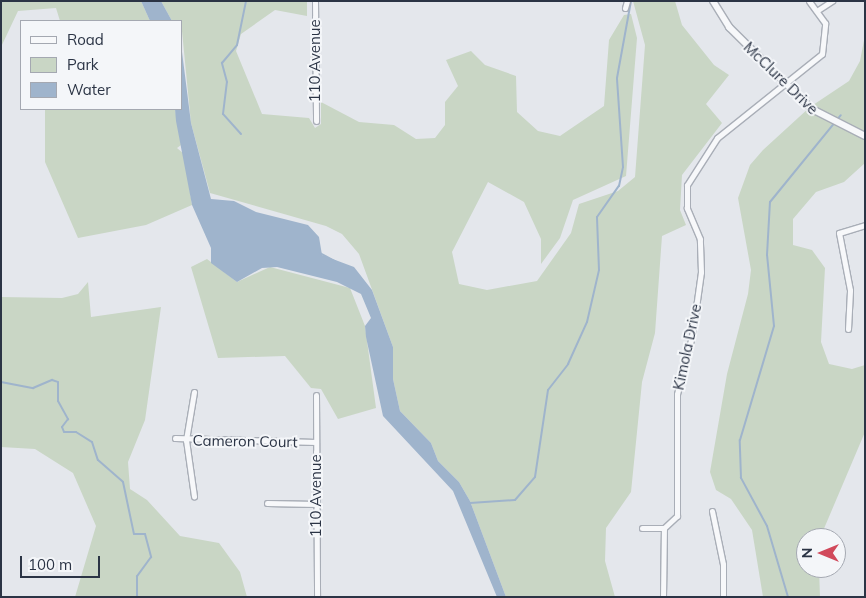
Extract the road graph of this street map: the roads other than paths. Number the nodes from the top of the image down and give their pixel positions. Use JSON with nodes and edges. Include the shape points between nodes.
{"nodes":[{"id":1,"x":315,"y":1,"type":"edge"},
{"id":2,"x":627,"y":1,"type":"edge"},
{"id":3,"x":714,"y":1,"type":"edge"},
{"id":4,"x":809,"y":1,"type":"edge"},
{"id":5,"x":832,"y":1,"type":"edge"},
{"id":6,"x":625,"y":8,"type":"dead end"},
{"id":7,"x":818,"y":10,"type":"junction"},
{"id":8,"x":784,"y":82,"type":"junction"},
{"id":9,"x":316,"y":121,"type":"dead end"},
{"id":10,"x":865,"y":136,"type":"edge"},
{"id":11,"x":865,"y":225,"type":"edge"},
{"id":12,"x":848,"y":329,"type":"dead end"},
{"id":13,"x":194,"y":392,"type":"dead end"},
{"id":14,"x":316,"y":395,"type":"dead end"},
{"id":15,"x":175,"y":438,"type":"dead end"},
{"id":16,"x":186,"y":440,"type":"junction"},
{"id":17,"x":316,"y":442,"type":"junction"},
{"id":18,"x":194,"y":496,"type":"dead end"},
{"id":19,"x":267,"y":503,"type":"dead end"},
{"id":20,"x":316,"y":504,"type":"junction"},
{"id":21,"x":712,"y":510,"type":"dead end"},
{"id":22,"x":642,"y":528,"type":"dead end"},
{"id":23,"x":664,"y":528,"type":"junction"},
{"id":24,"x":317,"y":597,"type":"edge"},
{"id":25,"x":663,"y":597,"type":"edge"},
{"id":26,"x":723,"y":597,"type":"edge"}],
"edges":[{"from":1,"to":9,"type":"street","name":"110 Avenue"},
{"from":2,"to":6,"type":"street"},
{"from":3,"to":8,"type":"street","name":"McClure Drive","via":[[726,24]]},
{"from":4,"to":7,"type":"street","name":"Kimola Drive"},
{"from":5,"to":7,"type":"street"},
{"from":7,"to":8,"type":"street","name":"Kimola Drive","via":[[826,33],[822,54],[810,67]]},
{"from":8,"to":10,"type":"street","name":"McClure Drive","via":[[815,112]]},
{"from":8,"to":23,"type":"street","name":"Kimola Drive","via":[[710,145],[687,185],[687,208],[700,239],[701,272],[692,336],[677,394],[677,516]]},
{"from":11,"to":12,"type":"street","via":[[839,233],[850,290]]},
{"from":13,"to":16,"type":"street"},
{"from":14,"to":17,"type":"street","name":"110 Avenue"},
{"from":15,"to":16,"type":"street","name":"Cameron Court"},
{"from":16,"to":17,"type":"street","name":"Cameron Court"},
{"from":16,"to":18,"type":"street"},
{"from":17,"to":20,"type":"street","name":"110 Avenue"},
{"from":19,"to":20,"type":"street"},
{"from":20,"to":24,"type":"street","name":"110 Avenue"},
{"from":21,"to":26,"type":"street","via":[[723,564]]},
{"from":22,"to":23,"type":"street"},
{"from":23,"to":25,"type":"street"}]}
